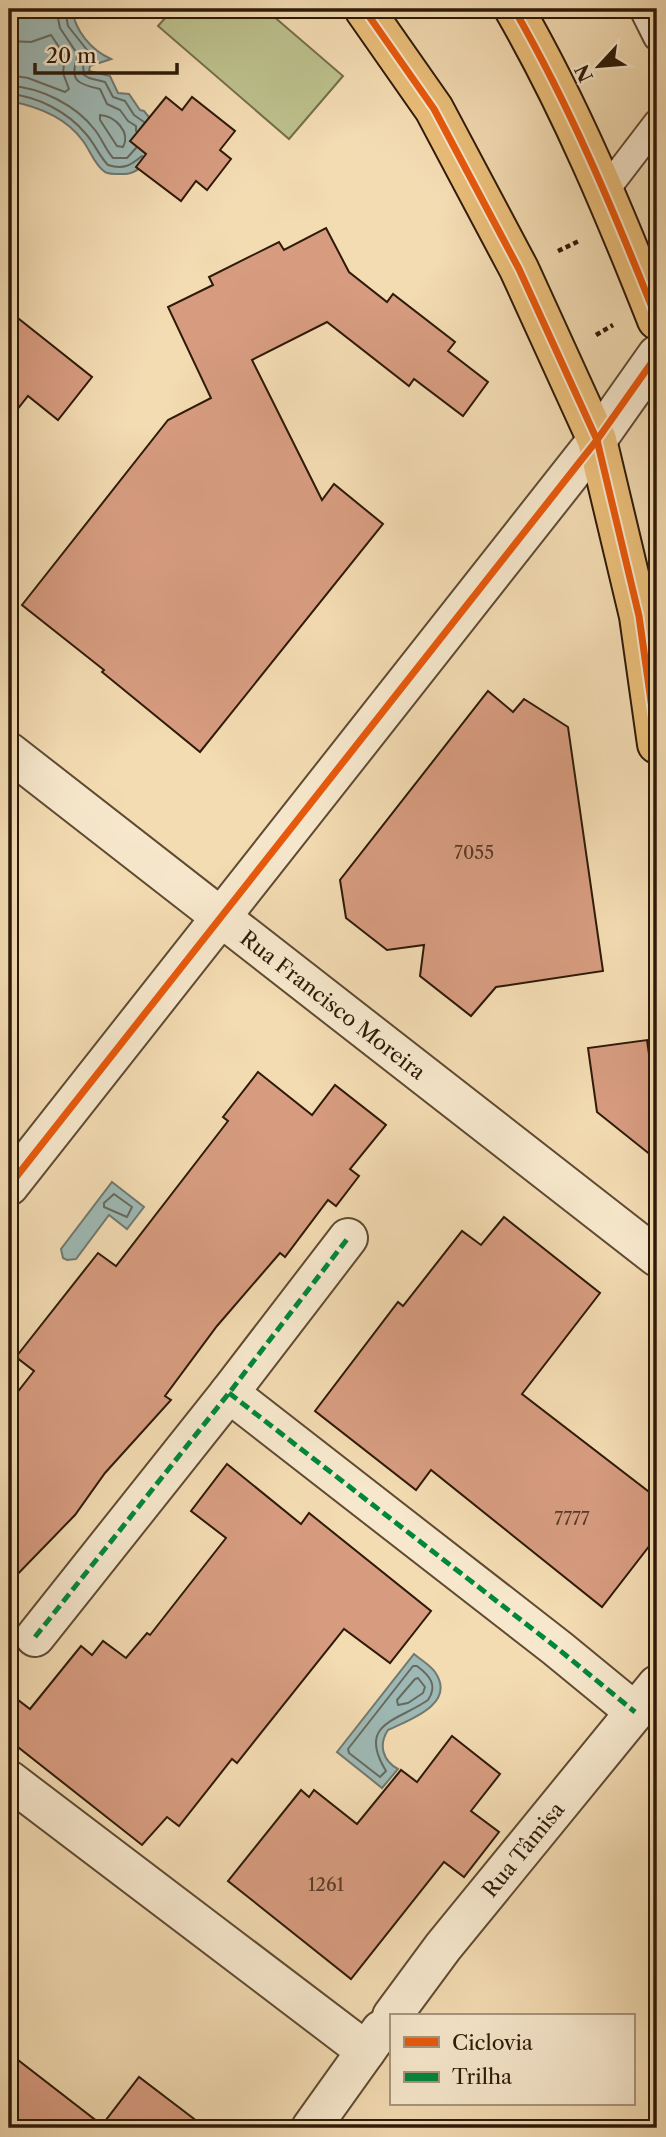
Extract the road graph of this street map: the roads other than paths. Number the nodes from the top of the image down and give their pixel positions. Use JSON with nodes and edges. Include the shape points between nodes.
{"nodes":[{"id":1,"x":364,"y":9,"type":"edge"},
{"id":2,"x":514,"y":9,"type":"edge"},
{"id":3,"x":643,"y":9,"type":"edge"},
{"id":4,"x":657,"y":37,"type":"edge"},
{"id":5,"x":657,"y":123,"type":"edge"},
{"id":6,"x":612,"y":207,"type":"junction"},
{"id":7,"x":654,"y":312,"type":"edge"},
{"id":8,"x":657,"y":355,"type":"edge"},
{"id":9,"x":597,"y":440,"type":"junction"},
{"id":10,"x":648,"y":613,"type":"edge"},
{"id":11,"x":657,"y":744,"type":"edge"},
{"id":12,"x":9,"y":752,"type":"edge"},
{"id":13,"x":222,"y":918,"type":"junction"},
{"id":14,"x":9,"y":1186,"type":"edge"},
{"id":15,"x":348,"y":1238,"type":"dead end"},
{"id":16,"x":657,"y":1257,"type":"edge"},
{"id":17,"x":229,"y":1393,"type":"junction"},
{"id":18,"x":36,"y":1637,"type":"dead end"},
{"id":19,"x":646,"y":1699,"type":"edge"},
{"id":20,"x":9,"y":1780,"type":"edge"},
{"id":21,"x":394,"y":2014,"type":"edge"},
{"id":22,"x":390,"y":2020,"type":"edge"},
{"id":23,"x":366,"y":2051,"type":"junction"},
{"id":24,"x":311,"y":2128,"type":"edge"}],
"edges":[{"from":1,"to":9,"type":"main road","via":[[433,109],[519,269]]},
{"from":2,"to":6,"type":"main road"},
{"from":3,"to":4,"type":"lane"},
{"from":5,"to":6,"type":"lane"},
{"from":6,"to":7,"type":"main road"},
{"from":8,"to":9,"type":"street"},
{"from":9,"to":10,"type":"main road"},
{"from":9,"to":13,"type":"street"},
{"from":10,"to":11,"type":"main road"},
{"from":12,"to":13,"type":"street","name":"Rua Francisco Moreira"},
{"from":13,"to":14,"type":"street"},
{"from":13,"to":16,"type":"street","name":"Rua Francisco Moreira"},
{"from":15,"to":17,"type":"street"},
{"from":17,"to":18,"type":"street"},
{"from":17,"to":19,"type":"street","via":[[557,1648]]},
{"from":19,"to":21,"type":"street","name":"Rua Tâmisa","via":[[443,1947]]},
{"from":20,"to":23,"type":"street"},
{"from":22,"to":23,"type":"street","name":"Rua Tâmisa"},
{"from":23,"to":24,"type":"street","name":"Rua Tâmisa"}]}
